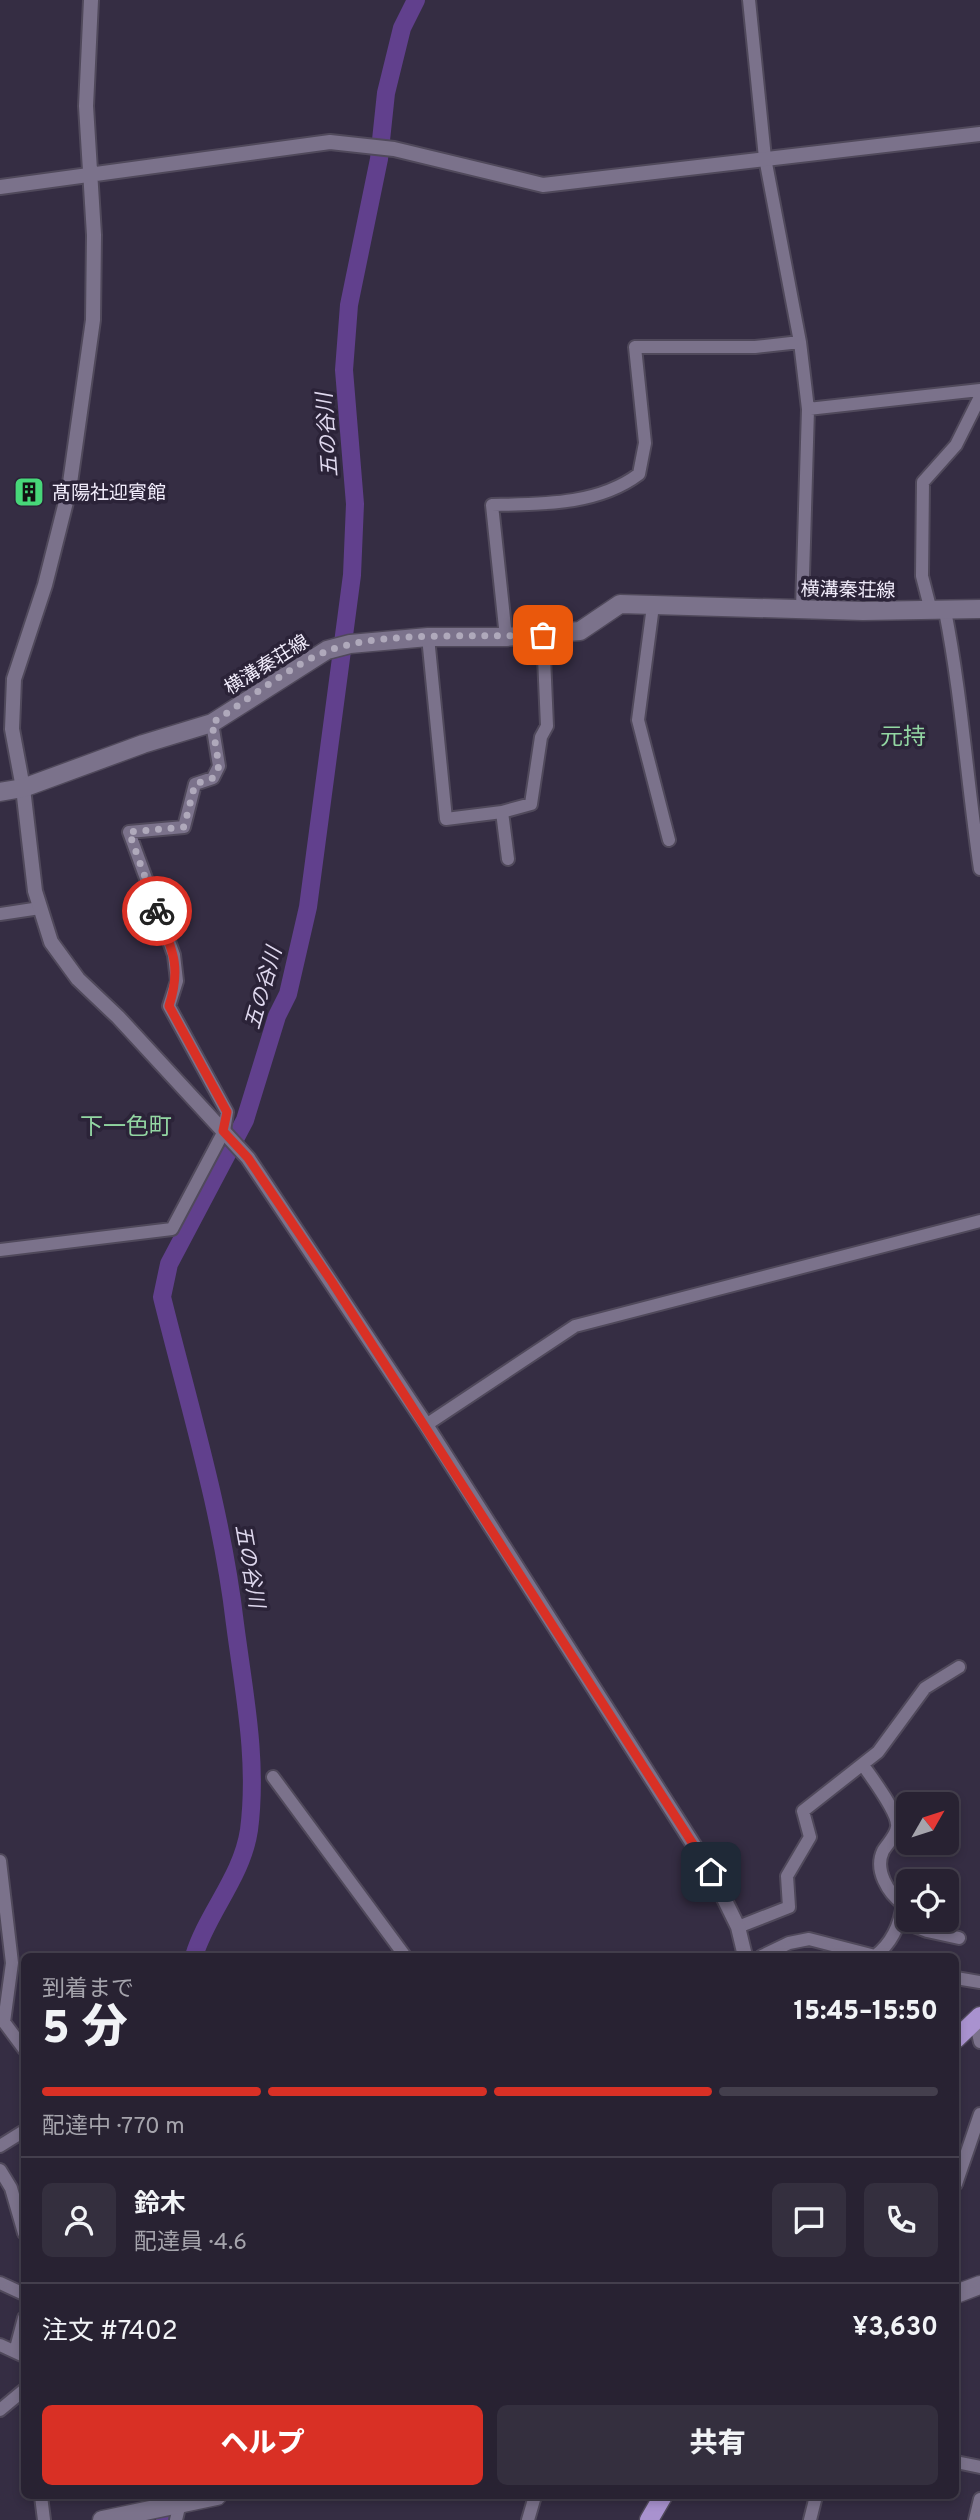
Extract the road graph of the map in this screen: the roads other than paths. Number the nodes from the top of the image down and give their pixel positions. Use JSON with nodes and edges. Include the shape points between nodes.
{"nodes":[{"id":1,"x":92,"y":0,"type":"edge"},
{"id":2,"x":749,"y":0,"type":"edge"},
{"id":3,"x":980,"y":134,"type":"edge"},
{"id":4,"x":765,"y":158,"type":"junction"},
{"id":5,"x":89,"y":176,"type":"junction"},
{"id":6,"x":0,"y":187,"type":"edge"},
{"id":7,"x":800,"y":342,"type":"junction"},
{"id":8,"x":980,"y":390,"type":"edge"},
{"id":9,"x":980,"y":397,"type":"edge"},
{"id":10,"x":808,"y":409,"type":"junction"},
{"id":11,"x":653,"y":606,"type":"junction"},
{"id":12,"x":802,"y":609,"type":"junction"},
{"id":13,"x":980,"y":610,"type":"edge"},
{"id":14,"x":938,"y":611,"type":"junction"},
{"id":15,"x":543,"y":635,"type":"junction"},
{"id":16,"x":428,"y":637,"type":"junction"},
{"id":17,"x":506,"y":637,"type":"junction"},
{"id":18,"x":212,"y":723,"type":"junction"},
{"id":19,"x":23,"y":788,"type":"junction"},
{"id":20,"x":0,"y":792,"type":"edge"},
{"id":21,"x":502,"y":812,"type":"junction"},
{"id":22,"x":668,"y":840,"type":"dead end"},
{"id":23,"x":508,"y":859,"type":"dead end"},
{"id":24,"x":980,"y":869,"type":"edge"},
{"id":25,"x":40,"y":908,"type":"junction"},
{"id":26,"x":0,"y":914,"type":"edge"},
{"id":27,"x":223,"y":1131,"type":"junction"},
{"id":28,"x":980,"y":1221,"type":"edge"},
{"id":29,"x":0,"y":1250,"type":"edge"},
{"id":30,"x":426,"y":1425,"type":"junction"},
{"id":31,"x":959,"y":1667,"type":"dead end"},
{"id":32,"x":863,"y":1765,"type":"junction"},
{"id":33,"x":273,"y":1777,"type":"dead end"},
{"id":34,"x":0,"y":1861,"type":"edge"},
{"id":35,"x":896,"y":1894,"type":"edge"},
{"id":36,"x":738,"y":1927,"type":"junction"},
{"id":37,"x":896,"y":1930,"type":"edge"},
{"id":38,"x":932,"y":1932,"type":"edge"},
{"id":39,"x":959,"y":1938,"type":"dead end"},
{"id":40,"x":403,"y":1953,"type":"edge"},
{"id":41,"x":744,"y":1953,"type":"edge"},
{"id":42,"x":768,"y":1953,"type":"edge"},
{"id":43,"x":863,"y":1953,"type":"edge"},
{"id":44,"x":879,"y":1953,"type":"edge"},
{"id":45,"x":959,"y":1978,"type":"edge"},
{"id":46,"x":980,"y":1982,"type":"edge"},
{"id":47,"x":978,"y":2018,"type":"edge"},
{"id":48,"x":2,"y":2021,"type":"edge"},
{"id":49,"x":959,"y":2036,"type":"edge"},
{"id":50,"x":980,"y":2042,"type":"edge"},
{"id":51,"x":21,"y":2045,"type":"edge"},
{"id":52,"x":980,"y":2114,"type":"edge"},
{"id":53,"x":21,"y":2134,"type":"edge"},
{"id":54,"x":0,"y":2146,"type":"edge"},
{"id":55,"x":0,"y":2171,"type":"edge"},
{"id":56,"x":959,"y":2175,"type":"edge"},
{"id":57,"x":21,"y":2223,"type":"edge"},
{"id":58,"x":0,"y":2283,"type":"edge"},
{"id":59,"x":980,"y":2284,"type":"edge"},
{"id":60,"x":21,"y":2292,"type":"edge"},
{"id":61,"x":959,"y":2293,"type":"edge"},
{"id":62,"x":0,"y":2345,"type":"edge"},
{"id":63,"x":20,"y":2354,"type":"edge"},
{"id":64,"x":21,"y":2392,"type":"edge"},
{"id":65,"x":0,"y":2410,"type":"edge"},
{"id":66,"x":959,"y":2463,"type":"edge"},
{"id":67,"x":980,"y":2467,"type":"edge"},
{"id":68,"x":980,"y":2498,"type":"edge"},
{"id":69,"x":41,"y":2499,"type":"edge"},
{"id":70,"x":209,"y":2499,"type":"edge"},
{"id":71,"x":534,"y":2499,"type":"edge"},
{"id":72,"x":661,"y":2499,"type":"edge"},
{"id":73,"x":815,"y":2499,"type":"edge"},
{"id":74,"x":178,"y":2511,"type":"edge"},
{"id":75,"x":44,"y":2520,"type":"edge"},
{"id":76,"x":102,"y":2520,"type":"edge"},
{"id":77,"x":528,"y":2520,"type":"edge"},
{"id":78,"x":649,"y":2520,"type":"edge"},
{"id":79,"x":810,"y":2520,"type":"edge"},
{"id":80,"x":975,"y":2520,"type":"edge"}],
"edges":[{"from":1,"to":5,"type":"street","via":[[86,106]]},
{"from":2,"to":4,"type":"street"},
{"from":3,"to":4,"type":"street"},
{"from":4,"to":5,"type":"street","via":[[542,184],[394,149],[330,142]]},
{"from":4,"to":7,"type":"street"},
{"from":5,"to":6,"type":"street"},
{"from":5,"to":19,"type":"street","via":[[93,320],[84,390],[66,501],[14,679],[12,729]]},
{"from":7,"to":10,"type":"street"},
{"from":7,"to":17,"type":"street","via":[[755,347],[635,346],[645,443],[639,474],[608,493],[540,504],[492,505]]},
{"from":8,"to":10,"type":"street"},
{"from":9,"to":14,"type":"street","via":[[956,446],[923,482],[924,595]]},
{"from":10,"to":12,"type":"street"},
{"from":11,"to":12,"type":"main road","name":"横溝秦荘線"},
{"from":11,"to":15,"type":"main road","name":"横溝秦荘線","via":[[620,604],[580,631]]},
{"from":11,"to":22,"type":"street","via":[[638,720]]},
{"from":12,"to":14,"type":"main road","name":"横溝秦荘線"},
{"from":13,"to":14,"type":"main road","name":"横溝秦荘線"},
{"from":14,"to":24,"type":"street","via":[[960,688]]},
{"from":15,"to":17,"type":"main road","name":"横溝秦荘線"},
{"from":15,"to":21,"type":"street","via":[[547,726],[541,737],[531,804]]},
{"from":16,"to":17,"type":"main road","name":"横溝秦荘線"},
{"from":16,"to":18,"type":"main road","name":"横溝秦荘線","via":[[327,650]]},
{"from":16,"to":21,"type":"street","via":[[446,819]]},
{"from":18,"to":19,"type":"main road","name":"横溝秦荘線"},
{"from":18,"to":27,"type":"street","via":[[219,766],[213,778],[195,784],[184,827],[129,832],[174,955],[177,981],[169,1006],[227,1112]]},
{"from":19,"to":20,"type":"main road","name":"横溝秦荘線"},
{"from":19,"to":25,"type":"street"},
{"from":21,"to":23,"type":"street"},
{"from":25,"to":26,"type":"street"},
{"from":25,"to":27,"type":"street","via":[[51,942],[78,979]]},
{"from":27,"to":29,"type":"street","via":[[172,1229]]},
{"from":27,"to":30,"type":"street","via":[[248,1158]]},
{"from":28,"to":30,"type":"street","via":[[575,1326]]},
{"from":30,"to":36,"type":"street","via":[[711,1872]]},
{"from":31,"to":32,"type":"street","via":[[925,1688],[891,1737]]},
{"from":32,"to":35,"type":"street","via":[[895,1816],[897,1828],[880,1864],[883,1878]]},
{"from":32,"to":36,"type":"street","via":[[803,1811],[810,1837],[786,1876],[789,1908]]},
{"from":33,"to":40,"type":"street"},
{"from":34,"to":48,"type":"street","via":[[12,1963]]},
{"from":36,"to":41,"type":"street"},
{"from":37,"to":44,"type":"street"},
{"from":38,"to":39,"type":"street"},
{"from":42,"to":43,"type":"street","via":[[809,1940]]},
{"from":45,"to":46,"type":"street"},
{"from":47,"to":49,"type":"main road"},
{"from":47,"to":50,"type":"street"},
{"from":48,"to":51,"type":"street"},
{"from":52,"to":56,"type":"street"},
{"from":53,"to":54,"type":"street"},
{"from":55,"to":57,"type":"street","via":[[11,2188]]},
{"from":58,"to":60,"type":"street"},
{"from":59,"to":61,"type":"main road"},
{"from":62,"to":63,"type":"street"},
{"from":64,"to":65,"type":"street"},
{"from":66,"to":67,"type":"street"},
{"from":68,"to":80,"type":"street"},
{"from":69,"to":75,"type":"street"},
{"from":70,"to":74,"type":"main road"},
{"from":71,"to":77,"type":"street"},
{"from":72,"to":78,"type":"main road"},
{"from":73,"to":79,"type":"street"},
{"from":74,"to":76,"type":"main road","via":[[158,2508]]}]}
